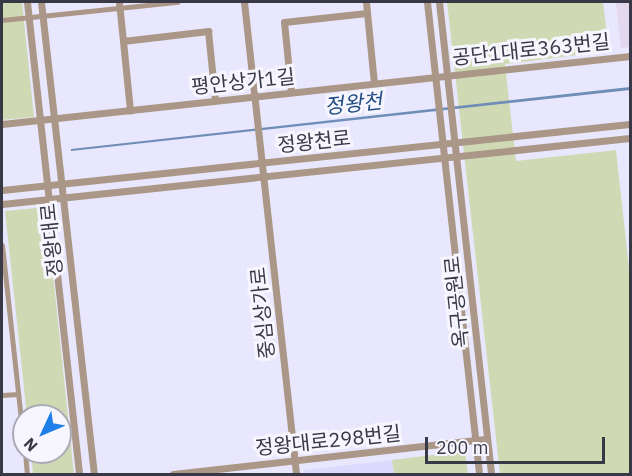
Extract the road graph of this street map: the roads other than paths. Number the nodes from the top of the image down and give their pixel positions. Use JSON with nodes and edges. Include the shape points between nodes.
{"nodes":[{"id":1,"x":27,"y":2,"type":"edge"},
{"id":2,"x":41,"y":2,"type":"edge"},
{"id":3,"x":177,"y":2,"type":"edge"},
{"id":4,"x":244,"y":2,"type":"edge"},
{"id":5,"x":366,"y":2,"type":"edge"},
{"id":6,"x":427,"y":2,"type":"edge"},
{"id":7,"x":439,"y":2,"type":"edge"},
{"id":8,"x":119,"y":5,"type":"edge"},
{"id":9,"x":367,"y":13,"type":"junction"},
{"id":10,"x":2,"y":21,"type":"edge"},
{"id":11,"x":123,"y":41,"type":"junction"},
{"id":12,"x":630,"y":56,"type":"edge"},
{"id":13,"x":447,"y":75,"type":"junction"},
{"id":14,"x":435,"y":76,"type":"junction"},
{"id":15,"x":374,"y":83,"type":"junction"},
{"id":16,"x":291,"y":92,"type":"junction"},
{"id":17,"x":255,"y":96,"type":"junction"},
{"id":18,"x":215,"y":100,"type":"junction"},
{"id":19,"x":130,"y":110,"type":"junction"},
{"id":20,"x":54,"y":118,"type":"junction"},
{"id":21,"x":40,"y":120,"type":"junction"},
{"id":22,"x":2,"y":124,"type":"edge"},
{"id":23,"x":630,"y":124,"type":"edge"},
{"id":24,"x":630,"y":138,"type":"edge"},
{"id":25,"x":454,"y":143,"type":"junction"},
{"id":26,"x":441,"y":144,"type":"junction"},
{"id":27,"x":456,"y":156,"type":"junction"},
{"id":28,"x":443,"y":158,"type":"junction"},
{"id":29,"x":262,"y":163,"type":"junction"},
{"id":30,"x":263,"y":176,"type":"junction"},
{"id":31,"x":62,"y":184,"type":"junction"},
{"id":32,"x":47,"y":185,"type":"junction"},
{"id":33,"x":2,"y":190,"type":"edge"},
{"id":34,"x":63,"y":197,"type":"junction"},
{"id":35,"x":49,"y":199,"type":"junction"},
{"id":36,"x":2,"y":204,"type":"edge"},
{"id":37,"x":2,"y":245,"type":"edge"},
{"id":38,"x":5,"y":302,"type":"edge"},
{"id":39,"x":18,"y":393,"type":"junction"},
{"id":40,"x":2,"y":395,"type":"edge"},
{"id":41,"x":19,"y":404,"type":"edge"},
{"id":42,"x":488,"y":439,"type":"junction"},
{"id":43,"x":475,"y":441,"type":"junction"},
{"id":44,"x":294,"y":461,"type":"junction"},
{"id":45,"x":79,"y":474,"type":"edge"},
{"id":46,"x":94,"y":474,"type":"edge"},
{"id":47,"x":173,"y":474,"type":"edge"},
{"id":48,"x":296,"y":474,"type":"edge"},
{"id":49,"x":479,"y":474,"type":"edge"},
{"id":50,"x":492,"y":474,"type":"edge"}],
"edges":[{"from":1,"to":21,"type":"street","name":"정왕대로"},
{"from":2,"to":20,"type":"street","name":"정왕대로"},
{"from":3,"to":8,"type":"street"},
{"from":4,"to":17,"type":"street"},
{"from":5,"to":9,"type":"street"},
{"from":6,"to":14,"type":"street"},
{"from":7,"to":13,"type":"street"},
{"from":8,"to":10,"type":"street","bridge":true},
{"from":8,"to":11,"type":"street"},
{"from":9,"to":15,"type":"street"},
{"from":9,"to":16,"type":"street","via":[[284,22]]},
{"from":11,"to":18,"type":"street","via":[[208,31]]},
{"from":11,"to":19,"type":"street"},
{"from":12,"to":13,"type":"street","name":"공단1대로363번길"},
{"from":13,"to":14,"type":"street","name":"공단1대로363번길"},
{"from":13,"to":25,"type":"street","name":"옥구공원로"},
{"from":14,"to":15,"type":"street","name":"평안상가1길"},
{"from":14,"to":26,"type":"street","name":"옥구공원로"},
{"from":15,"to":16,"type":"street","name":"평안상가1길"},
{"from":16,"to":17,"type":"street","name":"평안상가1길"},
{"from":17,"to":18,"type":"street","name":"평안상가1길"},
{"from":17,"to":29,"type":"street","name":"중심상가로"},
{"from":18,"to":19,"type":"street","name":"평안상가1길"},
{"from":19,"to":20,"type":"street","name":"평안상가1길"},
{"from":20,"to":21,"type":"street","name":"평안상가1길"},
{"from":20,"to":31,"type":"street","name":"정왕대로"},
{"from":21,"to":22,"type":"street","name":"평안상가1길"},
{"from":21,"to":32,"type":"street","name":"정왕대로"},
{"from":23,"to":25,"type":"street","name":"정왕천로"},
{"from":24,"to":27,"type":"street","name":"정왕천로"},
{"from":25,"to":26,"type":"street","name":"정왕천로"},
{"from":25,"to":27,"type":"street","name":"옥구공원로"},
{"from":26,"to":28,"type":"street","name":"옥구공원로"},
{"from":26,"to":29,"type":"street","name":"정왕천로"},
{"from":27,"to":28,"type":"street","name":"정왕천로"},
{"from":27,"to":42,"type":"street","name":"옥구공원로"},
{"from":28,"to":30,"type":"street","name":"정왕천로"},
{"from":28,"to":43,"type":"street","name":"옥구공원로"},
{"from":29,"to":30,"type":"street","name":"중심상가로"},
{"from":29,"to":31,"type":"street","name":"정왕천로"},
{"from":30,"to":34,"type":"street","name":"정왕천로"},
{"from":30,"to":44,"type":"street","name":"중심상가로"},
{"from":31,"to":32,"type":"street","name":"정왕천로"},
{"from":31,"to":34,"type":"street","name":"정왕대로"},
{"from":32,"to":33,"type":"street","name":"정왕천로"},
{"from":32,"to":35,"type":"street","name":"정왕대로"},
{"from":34,"to":35,"type":"street","name":"정왕천로"},
{"from":34,"to":46,"type":"street","name":"정왕대로"},
{"from":35,"to":36,"type":"street","name":"정왕천로"},
{"from":35,"to":45,"type":"street","name":"정왕대로"},
{"from":37,"to":38,"type":"street"},
{"from":38,"to":39,"type":"street"},
{"from":39,"to":40,"type":"street"},
{"from":39,"to":41,"type":"street"},
{"from":42,"to":43,"type":"street","name":"정왕대로298번길"},
{"from":42,"to":50,"type":"street","name":"옥구공원로"},
{"from":43,"to":44,"type":"street","name":"정왕대로298번길"},
{"from":43,"to":49,"type":"street","name":"옥구공원로"},
{"from":44,"to":47,"type":"street","name":"정왕대로298번길"},
{"from":44,"to":48,"type":"street","name":"중심상가로"}]}
